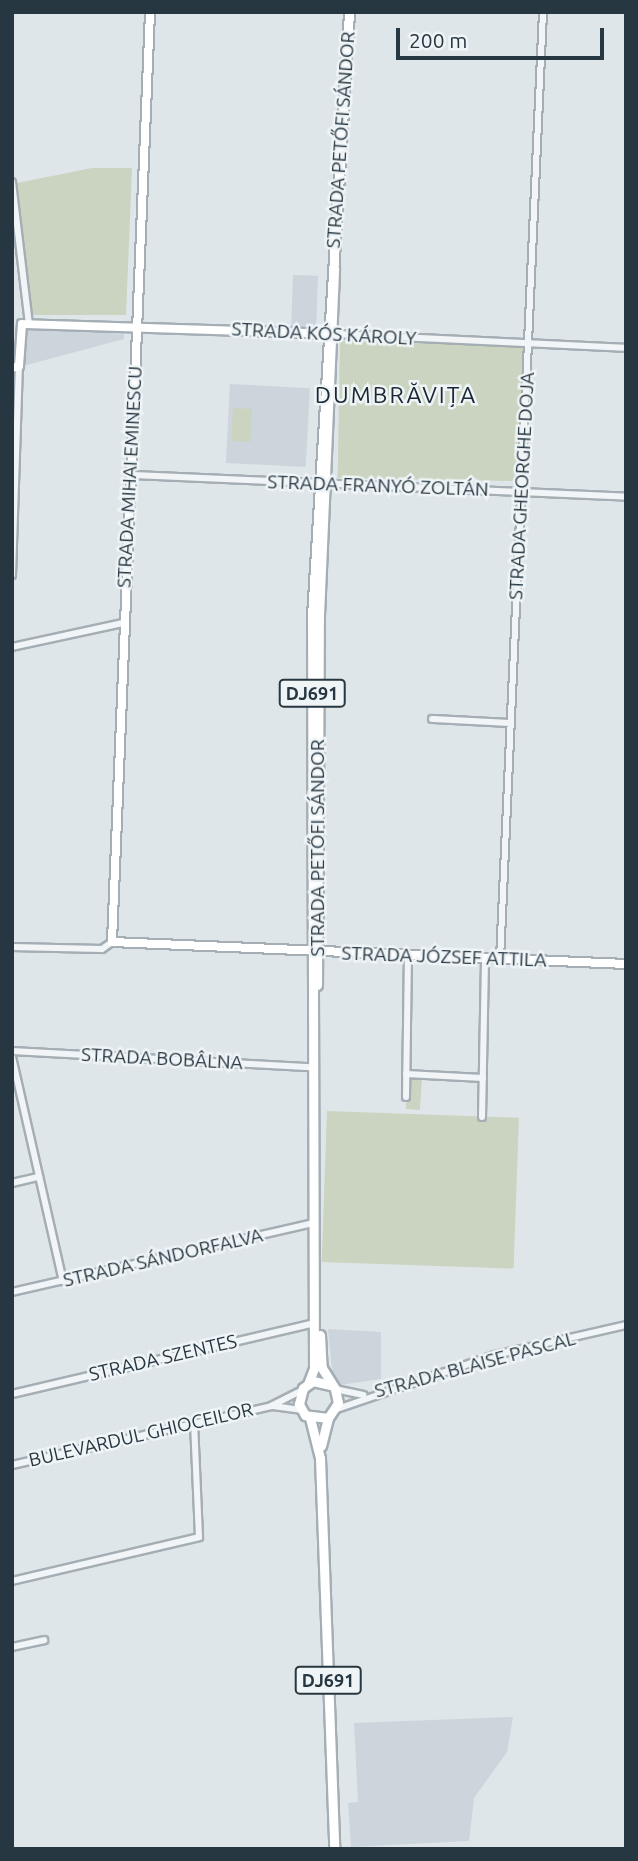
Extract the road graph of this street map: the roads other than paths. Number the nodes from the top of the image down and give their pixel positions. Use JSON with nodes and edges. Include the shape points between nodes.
{"nodes":[{"id":1,"x":150,"y":12,"type":"edge"},
{"id":2,"x":349,"y":12,"type":"edge"},
{"id":3,"x":543,"y":12,"type":"edge"},
{"id":4,"x":12,"y":182,"type":"edge"},
{"id":5,"x":25,"y":324,"type":"junction"},
{"id":6,"x":138,"y":324,"type":"junction"},
{"id":7,"x":330,"y":334,"type":"junction"},
{"id":8,"x":529,"y":344,"type":"junction"},
{"id":9,"x":626,"y":348,"type":"edge"},
{"id":10,"x":15,"y":367,"type":"edge"},
{"id":11,"x":15,"y":430,"type":"edge"},
{"id":12,"x":131,"y":475,"type":"junction"},
{"id":13,"x":323,"y":483,"type":"junction"},
{"id":14,"x":520,"y":492,"type":"junction"},
{"id":15,"x":626,"y":497,"type":"edge"},
{"id":16,"x":13,"y":524,"type":"edge"},
{"id":17,"x":12,"y":575,"type":"edge"},
{"id":18,"x":123,"y":623,"type":"junction"},
{"id":19,"x":12,"y":647,"type":"edge"},
{"id":20,"x":432,"y":719,"type":"dead end"},
{"id":21,"x":511,"y":723,"type":"junction"},
{"id":22,"x":112,"y":942,"type":"junction"},
{"id":23,"x":12,"y":947,"type":"edge"},
{"id":24,"x":314,"y":951,"type":"junction"},
{"id":25,"x":408,"y":955,"type":"junction"},
{"id":26,"x":485,"y":958,"type":"junction"},
{"id":27,"x":500,"y":959,"type":"junction"},
{"id":28,"x":626,"y":964,"type":"edge"},
{"id":29,"x":12,"y":1051,"type":"edge"},
{"id":30,"x":12,"y":1057,"type":"edge"},
{"id":31,"x":311,"y":1067,"type":"junction"},
{"id":32,"x":406,"y":1074,"type":"junction"},
{"id":33,"x":483,"y":1078,"type":"junction"},
{"id":34,"x":406,"y":1097,"type":"dead end"},
{"id":35,"x":482,"y":1117,"type":"dead end"},
{"id":36,"x":38,"y":1177,"type":"junction"},
{"id":37,"x":12,"y":1183,"type":"edge"},
{"id":38,"x":313,"y":1223,"type":"junction"},
{"id":39,"x":63,"y":1281,"type":"junction"},
{"id":40,"x":12,"y":1292,"type":"edge"},
{"id":41,"x":314,"y":1323,"type":"junction"},
{"id":42,"x":626,"y":1325,"type":"edge"},
{"id":43,"x":333,"y":1387,"type":"junction"},
{"id":44,"x":304,"y":1388,"type":"junction"},
{"id":45,"x":12,"y":1394,"type":"edge"},
{"id":46,"x":364,"y":1395,"type":"junction"},
{"id":47,"x":271,"y":1406,"type":"junction"},
{"id":48,"x":301,"y":1410,"type":"junction"},
{"id":49,"x":336,"y":1410,"type":"junction"},
{"id":50,"x":310,"y":1418,"type":"junction"},
{"id":51,"x":328,"y":1418,"type":"junction"},
{"id":52,"x":194,"y":1423,"type":"junction"},
{"id":53,"x":320,"y":1458,"type":"junction"},
{"id":54,"x":12,"y":1465,"type":"edge"},
{"id":55,"x":12,"y":1581,"type":"edge"},
{"id":56,"x":44,"y":1640,"type":"dead end"},
{"id":57,"x":12,"y":1647,"type":"edge"},
{"id":58,"x":334,"y":1849,"type":"edge"}],
"edges":[{"from":1,"to":6,"type":"street","name":"STRADA MIHAI EMINESCU"},
{"from":2,"to":7,"type":"main road","name":"STRADA PETŐFI SÁNDOR","number":"DJ691"},
{"from":3,"to":8,"type":"street","name":"STRADA GHEORGHE DOJA"},
{"from":4,"to":5,"type":"street"},
{"from":5,"to":6,"type":"street","name":"STRADA KÓS KÁROLY"},
{"from":5,"to":10,"type":"street"},
{"from":6,"to":7,"type":"street","name":"STRADA KÓS KÁROLY"},
{"from":6,"to":12,"type":"street","name":"STRADA MIHAI EMINESCU"},
{"from":7,"to":8,"type":"street","name":"STRADA KÓS KÁROLY"},
{"from":7,"to":13,"type":"main road","name":"STRADA PETŐFI SÁNDOR","number":"DJ691"},
{"from":8,"to":9,"type":"street","name":"STRADA KÓS KÁROLY"},
{"from":8,"to":14,"type":"street","name":"STRADA GHEORGHE DOJA"},
{"from":10,"to":11,"type":"street"},
{"from":11,"to":16,"type":"street"},
{"from":12,"to":13,"type":"street","name":"STRADA FRANYÓ ZOLTÁN"},
{"from":12,"to":18,"type":"street","name":"STRADA MIHAI EMINESCU"},
{"from":13,"to":14,"type":"street","name":"STRADA FRANYÓ ZOLTÁN"},
{"from":13,"to":24,"type":"main road","name":"STRADA PETŐFI SÁNDOR","number":"DJ691"},
{"from":14,"to":15,"type":"street","name":"STRADA FRANYÓ ZOLTÁN"},
{"from":14,"to":21,"type":"street","name":"STRADA GHEORGHE DOJA"},
{"from":16,"to":17,"type":"street"},
{"from":18,"to":19,"type":"street"},
{"from":18,"to":22,"type":"street","name":"STRADA MIHAI EMINESCU"},
{"from":20,"to":21,"type":"street"},
{"from":21,"to":27,"type":"street","name":"STRADA GHEORGHE DOJA"},
{"from":22,"to":23,"type":"street","name":"STRADA JÓZSEF ATTILA","via":[[102,949]]},
{"from":22,"to":24,"type":"street","name":"STRADA JÓZSEF ATTILA"},
{"from":24,"to":25,"type":"street","name":"STRADA JÓZSEF ATTILA"},
{"from":24,"to":31,"type":"main road","name":"STRADA PETŐFI SÁNDOR","number":"DJ691"},
{"from":24,"to":43,"type":"main road","name":"STRADA PETŐFI SÁNDOR","number":"DJ691","via":[[320,1332],[322,1368]]},
{"from":25,"to":26,"type":"street","name":"STRADA JÓZSEF ATTILA"},
{"from":25,"to":32,"type":"street"},
{"from":26,"to":27,"type":"street","name":"STRADA JÓZSEF ATTILA"},
{"from":26,"to":33,"type":"street"},
{"from":27,"to":28,"type":"street","name":"STRADA JÓZSEF ATTILA"},
{"from":29,"to":31,"type":"street","name":"STRADA BOBÂLNA"},
{"from":30,"to":36,"type":"street"},
{"from":31,"to":38,"type":"main road","name":"STRADA PETŐFI SÁNDOR","number":"DJ691"},
{"from":32,"to":33,"type":"street"},
{"from":32,"to":34,"type":"street"},
{"from":33,"to":35,"type":"street"},
{"from":36,"to":37,"type":"street"},
{"from":36,"to":39,"type":"street"},
{"from":38,"to":39,"type":"street","name":"STRADA SÁNDORFALVA"},
{"from":38,"to":41,"type":"main road","name":"STRADA PETŐFI SÁNDOR","number":"DJ691"},
{"from":39,"to":40,"type":"street","name":"STRADA SÁNDORFALVA"},
{"from":41,"to":44,"type":"main road","name":"STRADA PETŐFI SÁNDOR","number":"DJ691","via":[[314,1368]]},
{"from":41,"to":45,"type":"street","name":"STRADA SZENTES"},
{"from":42,"to":46,"type":"street","name":"STRADA BLAISE PASCAL","via":[[495,1355]]},
{"from":43,"to":44,"type":"main road"},
{"from":43,"to":46,"type":"street","name":"STRADA BLAISE PASCAL"},
{"from":43,"to":49,"type":"main road","number":"DJ691"},
{"from":44,"to":47,"type":"street","name":"BULEVARDUL GHIOCEILOR"},
{"from":44,"to":48,"type":"main road","number":"DJ691"},
{"from":46,"to":49,"type":"street","name":"STRADA BLAISE PASCAL"},
{"from":47,"to":48,"type":"street","name":"BULEVARDUL GHIOCEILOR"},
{"from":47,"to":52,"type":"street","name":"BULEVARDUL GHIOCEILOR"},
{"from":48,"to":50,"type":"main road"},
{"from":49,"to":51,"type":"main road"},
{"from":50,"to":51,"type":"main road"},
{"from":50,"to":53,"type":"main road","number":"DJ691"},
{"from":51,"to":53,"type":"main road","number":"DJ691"},
{"from":52,"to":54,"type":"street","name":"BULEVARDUL GHIOCEILOR"},
{"from":52,"to":55,"type":"street","via":[[199,1536]]},
{"from":53,"to":58,"type":"main road","number":"DJ691"},
{"from":56,"to":57,"type":"street"}]}
